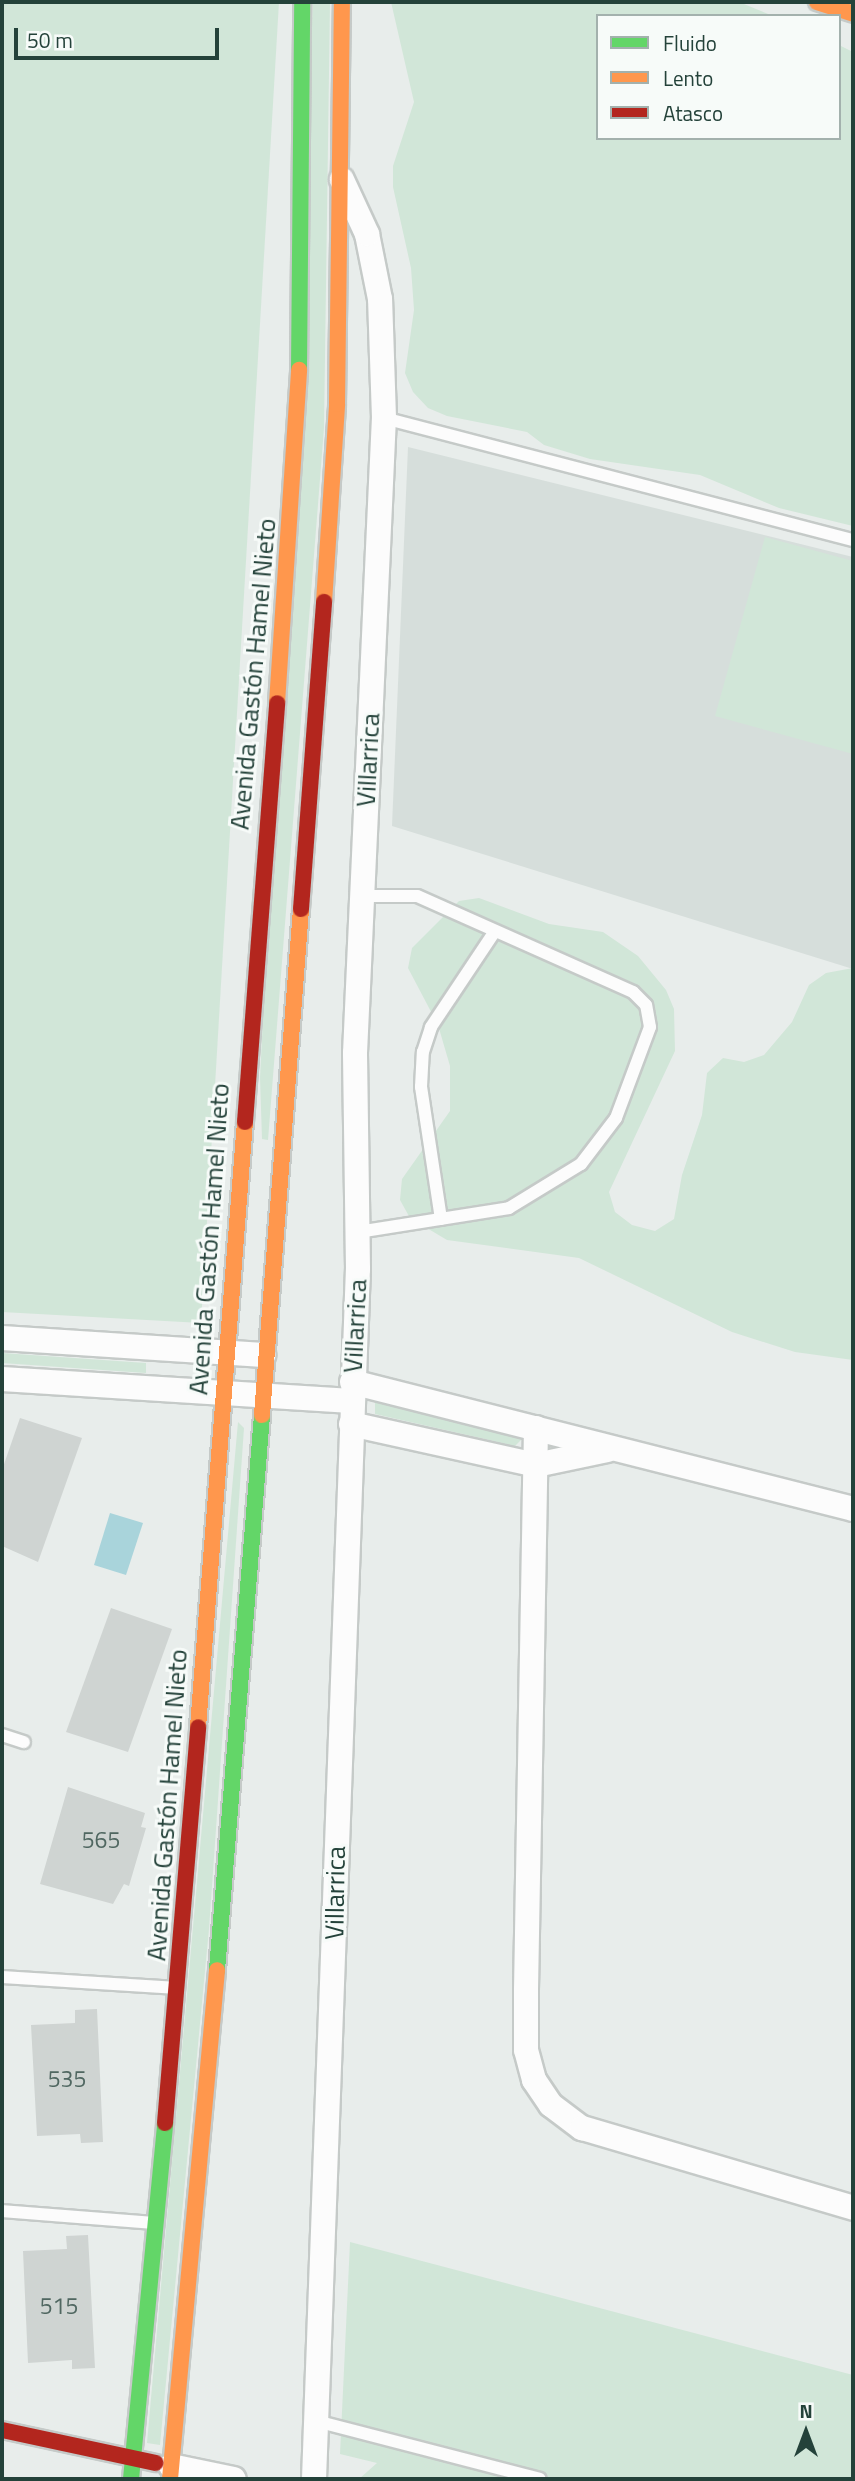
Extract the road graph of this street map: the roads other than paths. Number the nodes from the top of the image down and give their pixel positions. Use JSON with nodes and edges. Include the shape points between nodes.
{"nodes":[{"id":1,"x":302,"y":2,"type":"edge"},
{"id":2,"x":342,"y":2,"type":"edge"},
{"id":3,"x":817,"y":2,"type":"edge"},
{"id":4,"x":853,"y":14,"type":"edge"},
{"id":5,"x":342,"y":180,"type":"junction"},
{"id":6,"x":384,"y":418,"type":"junction"},
{"id":7,"x":853,"y":540,"type":"edge"},
{"id":8,"x":362,"y":896,"type":"junction"},
{"id":9,"x":495,"y":931,"type":"junction"},
{"id":10,"x":441,"y":1219,"type":"junction"},
{"id":11,"x":358,"y":1232,"type":"junction"},
{"id":12,"x":2,"y":1338,"type":"edge"},
{"id":13,"x":225,"y":1352,"type":"junction"},
{"id":14,"x":264,"y":1354,"type":"junction"},
{"id":15,"x":2,"y":1378,"type":"edge"},
{"id":16,"x":222,"y":1393,"type":"junction"},
{"id":17,"x":260,"y":1395,"type":"junction"},
{"id":18,"x":351,"y":1402,"type":"junction"},
{"id":19,"x":536,"y":1428,"type":"junction"},
{"id":20,"x":614,"y":1448,"type":"junction"},
{"id":21,"x":536,"y":1465,"type":"junction"},
{"id":22,"x":853,"y":1509,"type":"edge"},
{"id":23,"x":2,"y":1735,"type":"edge"},
{"id":24,"x":24,"y":1742,"type":"dead end"},
{"id":25,"x":2,"y":1977,"type":"edge"},
{"id":26,"x":178,"y":1988,"type":"junction"},
{"id":27,"x":853,"y":2208,"type":"edge"},
{"id":28,"x":2,"y":2211,"type":"edge"},
{"id":29,"x":156,"y":2223,"type":"junction"},
{"id":30,"x":316,"y":2421,"type":"junction"},
{"id":31,"x":2,"y":2430,"type":"edge"},
{"id":32,"x":132,"y":2458,"type":"junction"},
{"id":33,"x":171,"y":2473,"type":"edge"},
{"id":34,"x":131,"y":2479,"type":"edge"},
{"id":35,"x":234,"y":2479,"type":"edge"},
{"id":36,"x":314,"y":2479,"type":"edge"},
{"id":37,"x":540,"y":2479,"type":"edge"}],
"edges":[{"from":1,"to":13,"type":"main road","name":"Avenida Gastón Hamel Nieto","via":[[299,383]]},
{"from":2,"to":5,"type":"main road"},
{"from":3,"to":4,"type":"main road"},
{"from":5,"to":6,"type":"street","name":"Villarrica","via":[[366,234],[380,299]]},
{"from":5,"to":14,"type":"main road","via":[[328,537]]},
{"from":6,"to":7,"type":"lane"},
{"from":6,"to":8,"type":"street","name":"Villarrica"},
{"from":8,"to":9,"type":"lane","via":[[417,897]]},
{"from":8,"to":11,"type":"street","name":"Villarrica","via":[[355,1053]]},
{"from":9,"to":10,"type":"lane","via":[[431,1027],[423,1052],[421,1087]]},
{"from":9,"to":10,"type":"lane","via":[[633,992],[646,1005],[650,1027],[616,1118],[581,1164],[509,1208]]},
{"from":10,"to":11,"type":"lane"},
{"from":11,"to":18,"type":"street","name":"Villarrica"},
{"from":12,"to":13,"type":"street"},
{"from":13,"to":14,"type":"street"},
{"from":13,"to":16,"type":"main road","name":"Avenida Gastón Hamel Nieto"},
{"from":14,"to":17,"type":"main road"},
{"from":15,"to":16,"type":"street"},
{"from":16,"to":17,"type":"street"},
{"from":16,"to":26,"type":"main road","name":"Avenida Gastón Hamel Nieto"},
{"from":17,"to":18,"type":"street"},
{"from":17,"to":33,"type":"main road","via":[[227,1861]]},
{"from":18,"to":19,"type":"street"},
{"from":18,"to":21,"type":"street"},
{"from":18,"to":30,"type":"street","name":"Villarrica"},
{"from":19,"to":20,"type":"street"},
{"from":19,"to":21,"type":"street"},
{"from":20,"to":21,"type":"street"},
{"from":20,"to":22,"type":"street"},
{"from":21,"to":27,"type":"street","via":[[526,1991],[526,2050],[534,2080],[551,2105],[582,2128]]},
{"from":23,"to":24,"type":"lane"},
{"from":25,"to":26,"type":"lane"},
{"from":26,"to":29,"type":"main road","name":"Avenida Gastón Hamel Nieto"},
{"from":28,"to":29,"type":"lane"},
{"from":29,"to":32,"type":"main road","name":"Avenida Gastón Hamel Nieto"},
{"from":30,"to":36,"type":"street","name":"Villarrica"},
{"from":30,"to":37,"type":"lane"},
{"from":31,"to":32,"type":"main road"},
{"from":32,"to":33,"type":"main road"},
{"from":32,"to":34,"type":"main road","name":"Avenida Gastón Hamel Nieto"},
{"from":33,"to":35,"type":"street"}]}
